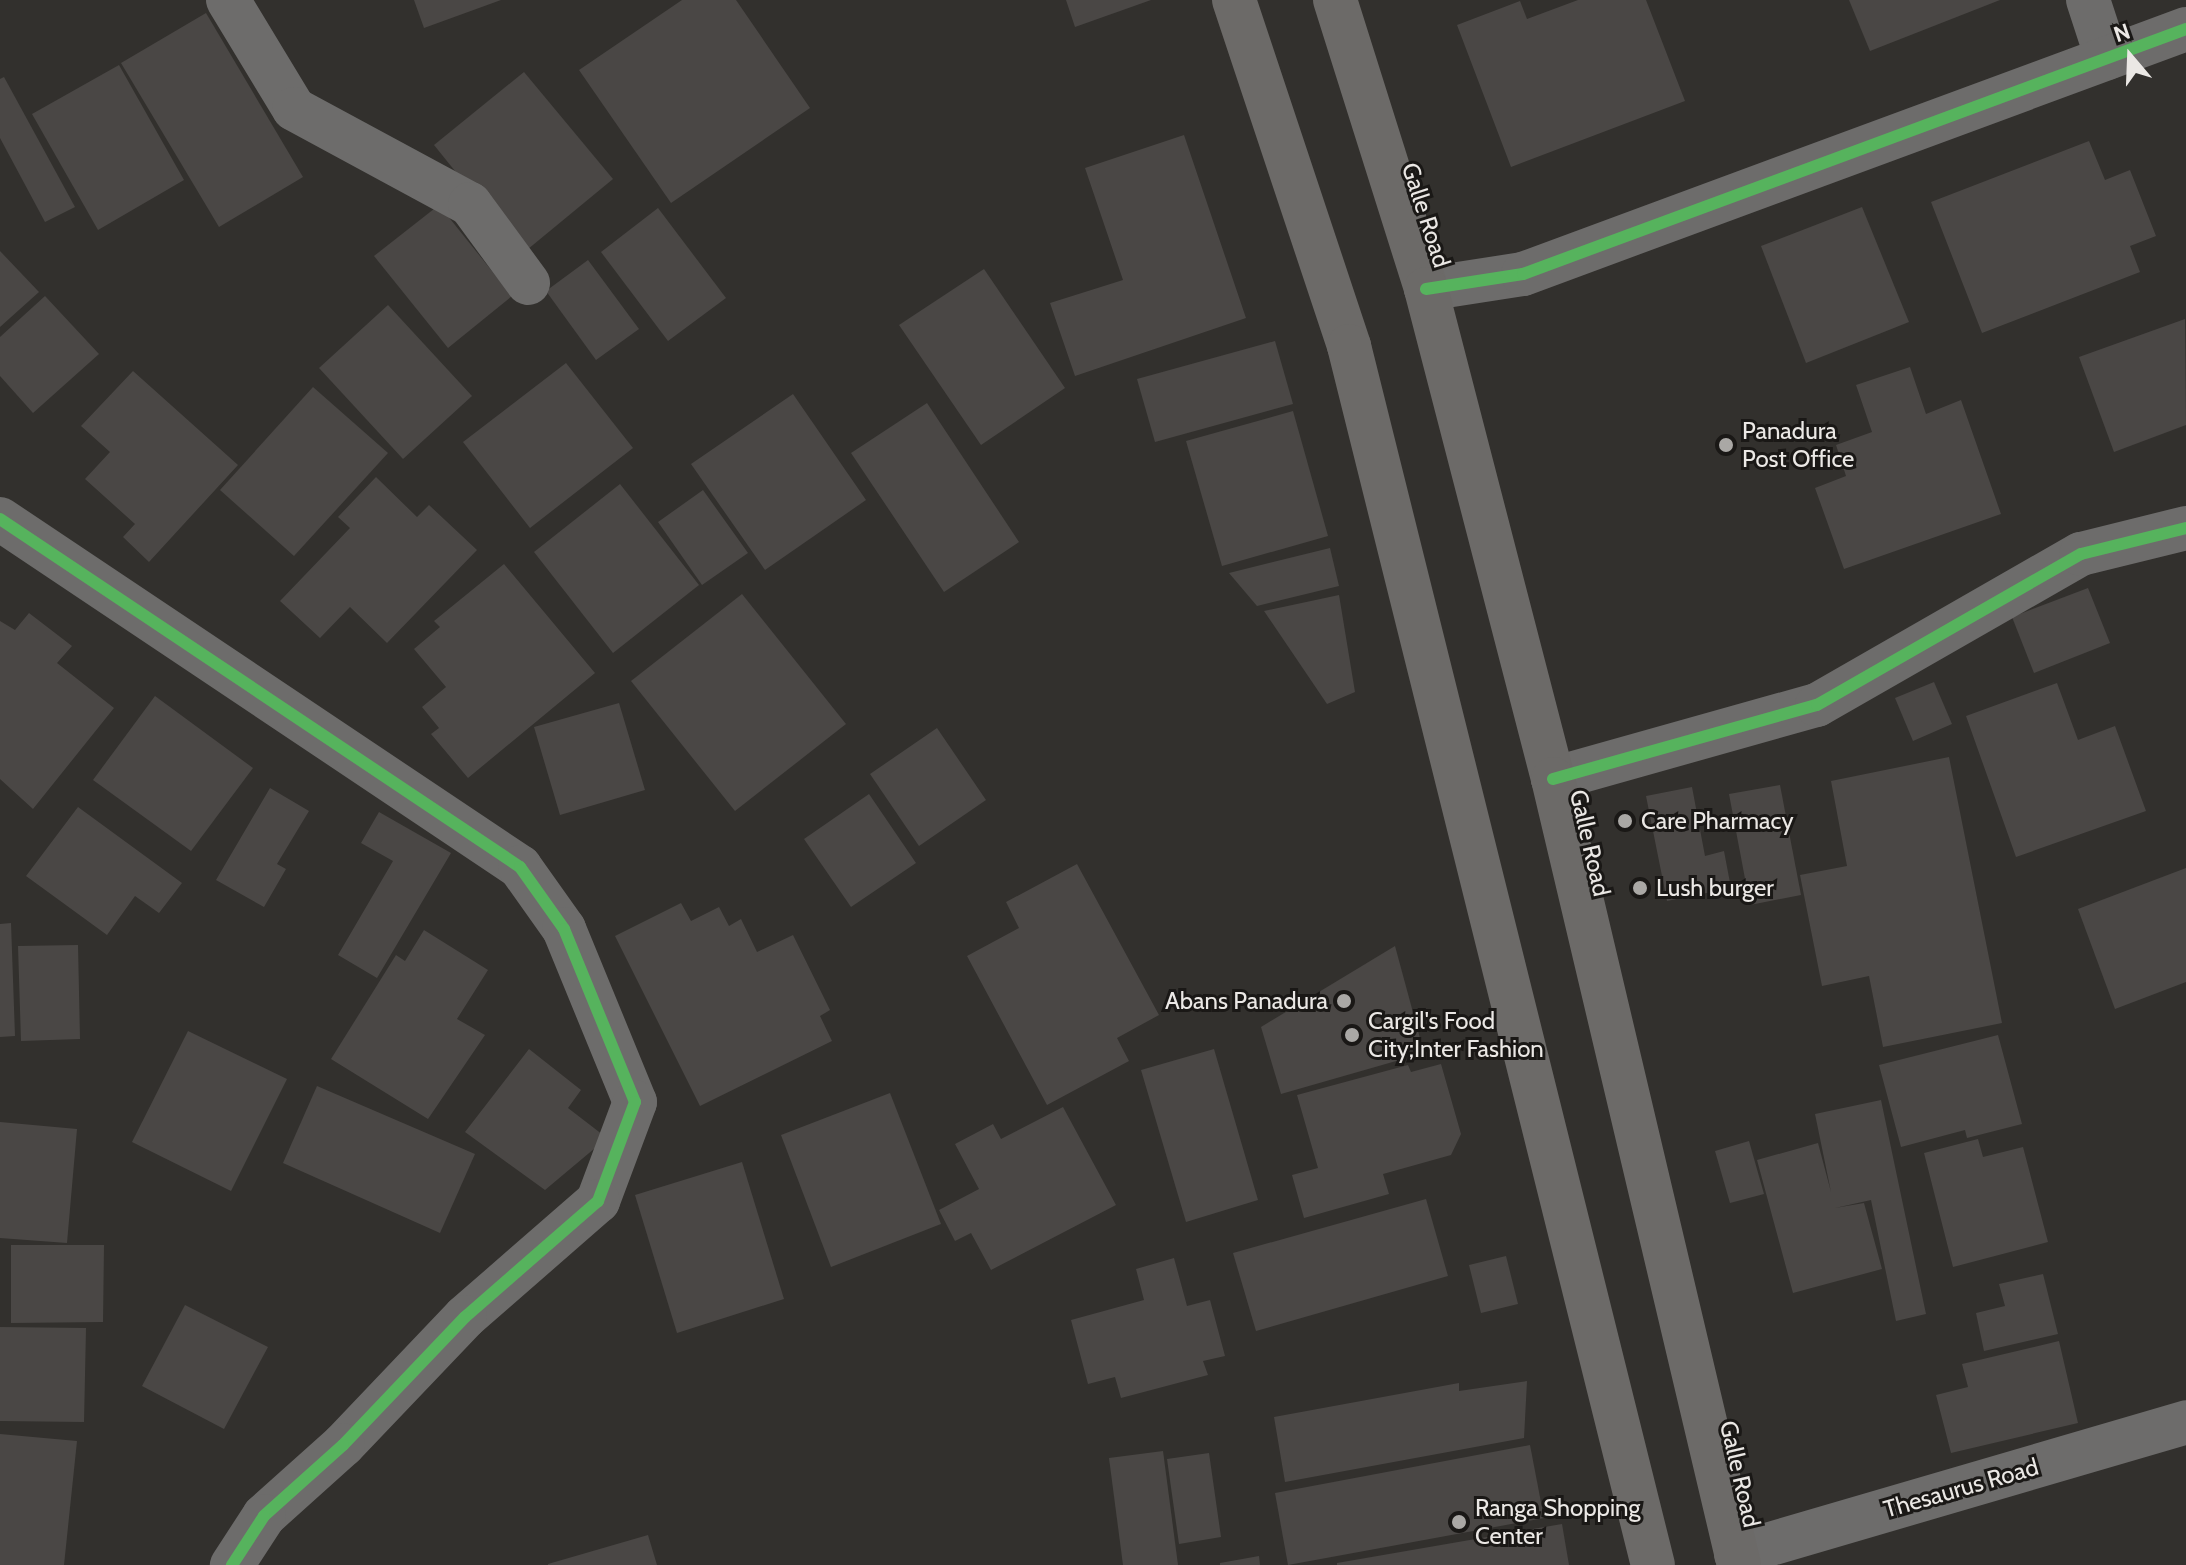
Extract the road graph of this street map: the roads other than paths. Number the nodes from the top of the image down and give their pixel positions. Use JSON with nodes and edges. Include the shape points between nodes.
{"nodes":[{"id":1,"x":228,"y":0,"type":"edge"},
{"id":2,"x":1234,"y":0,"type":"edge"},
{"id":3,"x":1335,"y":0,"type":"edge"},
{"id":4,"x":2088,"y":0,"type":"edge"},
{"id":5,"x":2186,"y":29,"type":"edge"},
{"id":6,"x":2107,"y":58,"type":"junction"},
{"id":7,"x":528,"y":283,"type":"dead end"},
{"id":8,"x":1426,"y":289,"type":"junction"},
{"id":9,"x":3,"y":526,"type":"edge"},
{"id":10,"x":2186,"y":528,"type":"edge"},
{"id":11,"x":1553,"y":779,"type":"junction"},
{"id":12,"x":2186,"y":1422,"type":"edge"},
{"id":13,"x":1738,"y":1559,"type":"edge"},
{"id":14,"x":232,"y":1565,"type":"edge"},
{"id":15,"x":1653,"y":1565,"type":"edge"}],
"edges":[{"from":1,"to":7,"type":"street","via":[[294,109],[470,204]]},
{"from":2,"to":15,"type":"highway","via":[[1349,346]]},
{"from":3,"to":8,"type":"highway","name":"Galle Road"},
{"from":4,"to":6,"type":"street"},
{"from":5,"to":6,"type":"street"},
{"from":6,"to":8,"type":"street","via":[[1523,274]]},
{"from":8,"to":11,"type":"highway","name":"Galle Road"},
{"from":9,"to":14,"type":"street","via":[[520,867],[564,929],[635,1102],[598,1201],[465,1317],[343,1445],[264,1516]]},
{"from":10,"to":11,"type":"street","via":[[2081,554],[1817,705]]},
{"from":11,"to":13,"type":"highway","name":"Galle Road"},
{"from":12,"to":13,"type":"street","name":"Thesaurus Road"}]}
